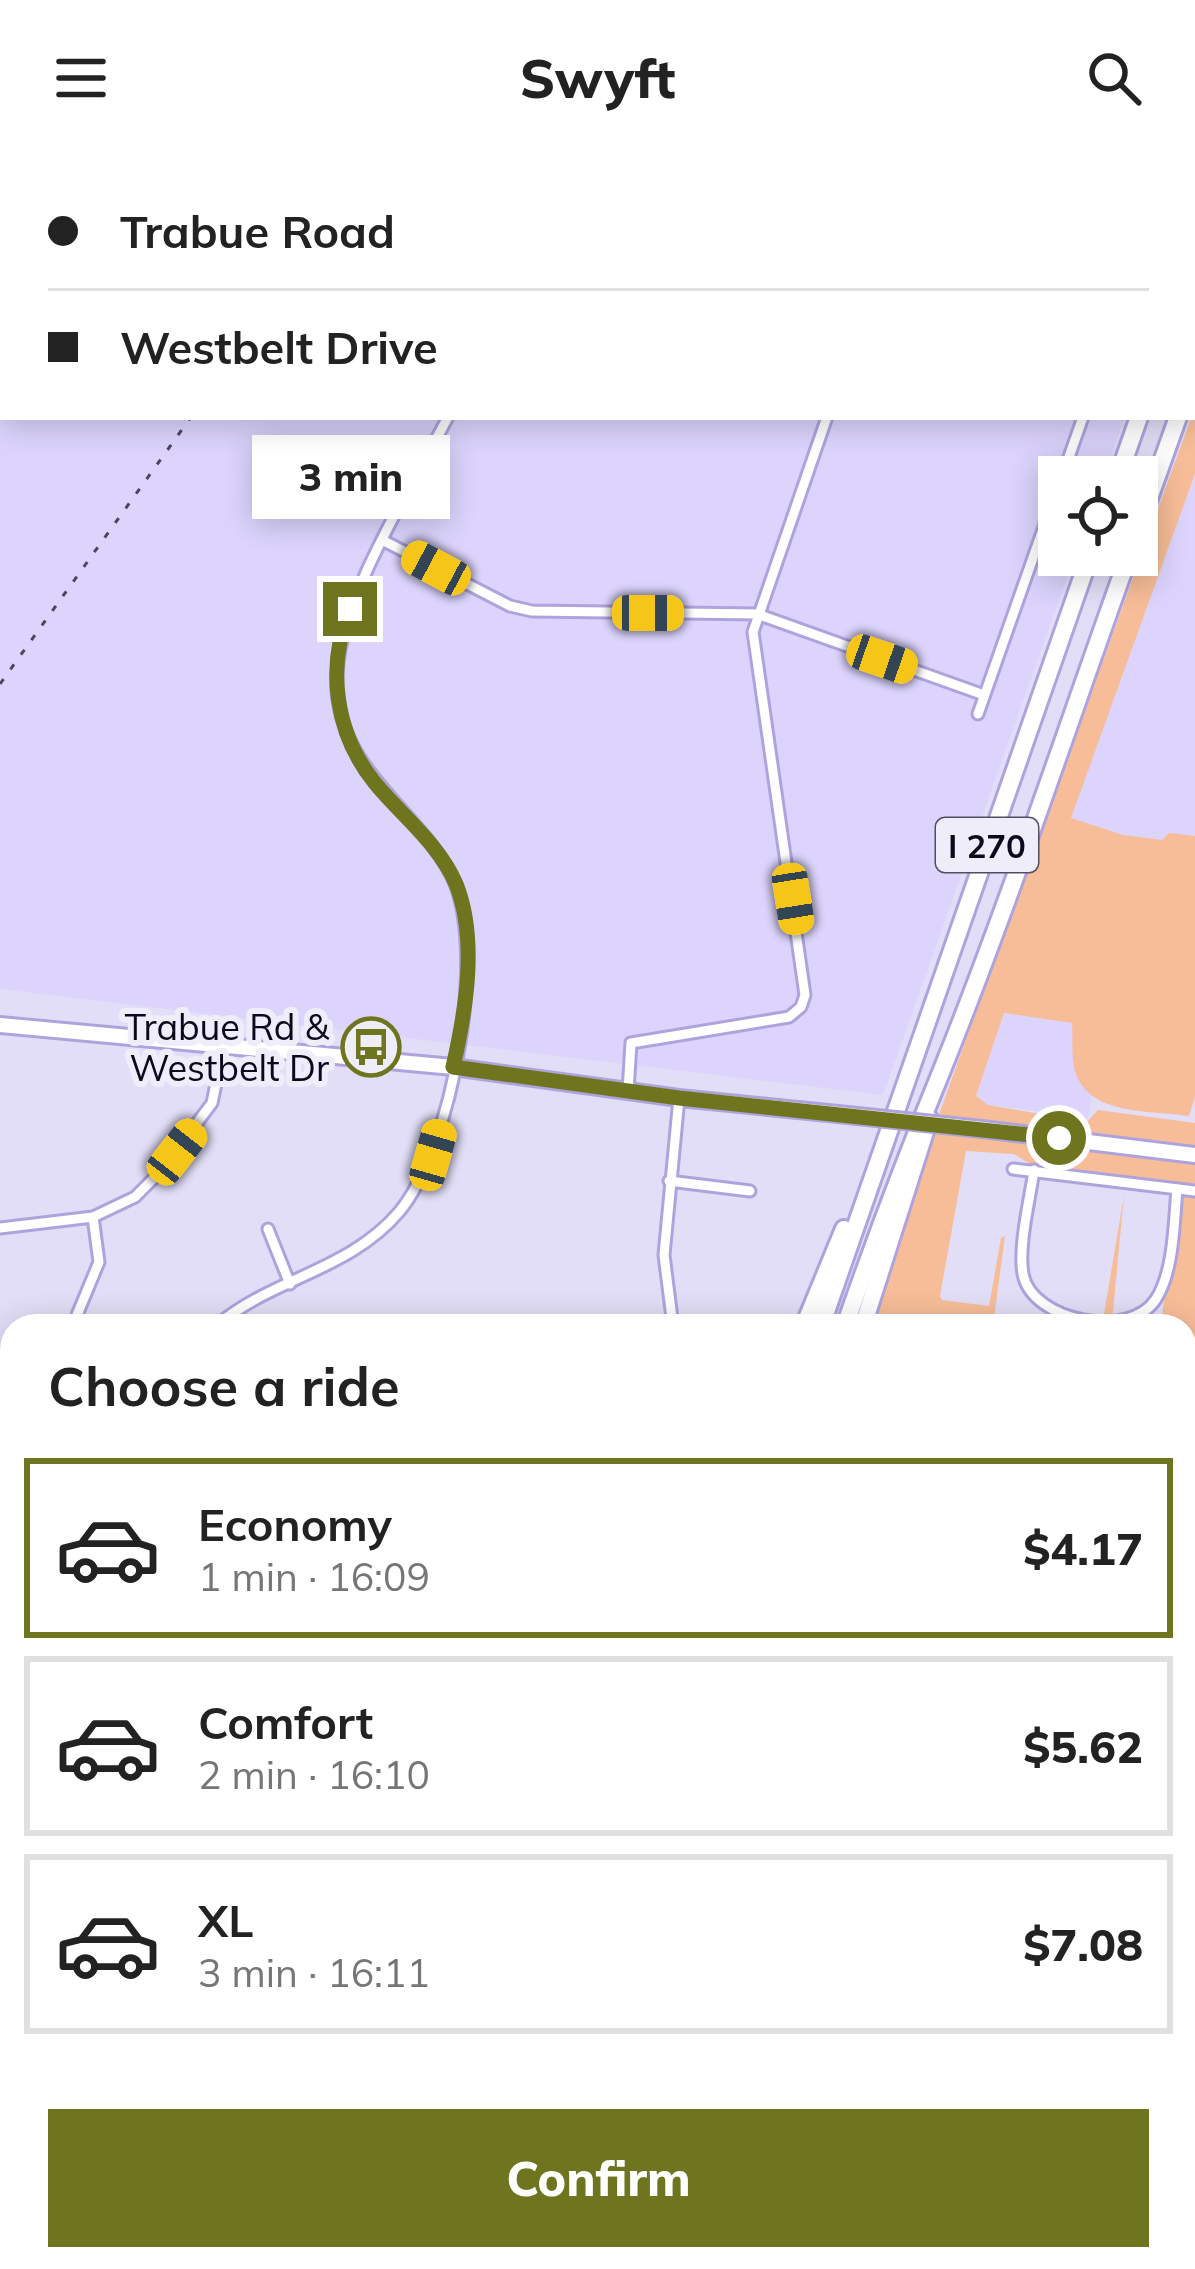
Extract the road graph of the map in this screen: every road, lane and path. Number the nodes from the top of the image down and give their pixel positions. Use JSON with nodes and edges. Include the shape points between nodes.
{"nodes":[{"id":1,"x":446,"y":420,"type":"edge"},
{"id":2,"x":826,"y":420,"type":"edge"},
{"id":3,"x":1082,"y":420,"type":"edge"},
{"id":4,"x":1138,"y":420,"type":"edge"},
{"id":5,"x":1177,"y":420,"type":"edge"},
{"id":6,"x":1069,"y":456,"type":"edge"},
{"id":7,"x":1125,"y":456,"type":"edge"},
{"id":8,"x":1158,"y":473,"type":"edge"},
{"id":9,"x":384,"y":541,"type":"junction"},
{"id":10,"x":1038,"y":543,"type":"edge"},
{"id":11,"x":1083,"y":576,"type":"edge"},
{"id":12,"x":1121,"y":576,"type":"edge"},
{"id":13,"x":757,"y":614,"type":"junction"},
{"id":14,"x":984,"y":694,"type":"junction"},
{"id":15,"x":978,"y":714,"type":"dead end"},
{"id":16,"x":0,"y":1025,"type":"edge"},
{"id":17,"x":224,"y":1045,"type":"junction"},
{"id":18,"x":453,"y":1067,"type":"junction"},
{"id":19,"x":941,"y":1071,"type":"junction"},
{"id":20,"x":628,"y":1091,"type":"junction"},
{"id":21,"x":679,"y":1098,"type":"junction"},
{"id":22,"x":885,"y":1135,"type":"junction"},
{"id":23,"x":1195,"y":1155,"type":"edge"},
{"id":24,"x":1013,"y":1168,"type":"dead end"},
{"id":25,"x":1034,"y":1171,"type":"junction"},
{"id":26,"x":669,"y":1181,"type":"junction"},
{"id":27,"x":1177,"y":1189,"type":"junction"},
{"id":28,"x":750,"y":1191,"type":"dead end"},
{"id":29,"x":1195,"y":1191,"type":"edge"},
{"id":30,"x":93,"y":1217,"type":"junction"},
{"id":31,"x":0,"y":1228,"type":"edge"},
{"id":32,"x":268,"y":1229,"type":"dead end"},
{"id":33,"x":290,"y":1284,"type":"junction"},
{"id":34,"x":77,"y":1314,"type":"edge"},
{"id":35,"x":231,"y":1314,"type":"edge"},
{"id":36,"x":671,"y":1314,"type":"edge"},
{"id":37,"x":809,"y":1314,"type":"edge"},
{"id":38,"x":825,"y":1314,"type":"edge"},
{"id":39,"x":848,"y":1314,"type":"edge"},
{"id":40,"x":867,"y":1314,"type":"edge"},
{"id":41,"x":1067,"y":1314,"type":"edge"},
{"id":42,"x":1138,"y":1314,"type":"edge"}],
"edges":[{"from":1,"to":9,"type":"street"},
{"from":2,"to":13,"type":"street"},
{"from":3,"to":6,"type":"street"},
{"from":4,"to":7,"type":"highway"},
{"from":5,"to":8,"type":"highway"},
{"from":9,"to":13,"type":"street","via":[[532,611]]},
{"from":9,"to":18,"type":"street","via":[[341,635],[337,694],[360,761],[435,849],[459,895],[468,957]]},
{"from":10,"to":14,"type":"street"},
{"from":11,"to":22,"type":"highway","number":"I 270"},
{"from":12,"to":19,"type":"highway","number":"I 270"},
{"from":13,"to":14,"type":"street"},
{"from":13,"to":20,"type":"street","via":[[756,670],[806,995],[789,1017],[631,1043]]},
{"from":14,"to":15,"type":"street"},
{"from":16,"to":17,"type":"main road"},
{"from":17,"to":18,"type":"main road"},
{"from":17,"to":30,"type":"street","via":[[212,1103],[193,1132],[135,1197]]},
{"from":18,"to":20,"type":"main road"},
{"from":18,"to":33,"type":"street","via":[[433,1155],[401,1209],[349,1256]]},
{"from":19,"to":39,"type":"highway","number":"I 270"},
{"from":19,"to":40,"type":"highway"},
{"from":20,"to":21,"type":"main road"},
{"from":21,"to":23,"type":"main road","bridge":true},
{"from":21,"to":26,"type":"street"},
{"from":22,"to":37,"type":"highway"},
{"from":22,"to":38,"type":"highway","number":"I 270"},
{"from":24,"to":25,"type":"street"},
{"from":25,"to":27,"type":"street"},
{"from":25,"to":41,"type":"street","via":[[1024,1277],[1034,1295]]},
{"from":26,"to":28,"type":"street"},
{"from":26,"to":36,"type":"street","via":[[664,1255]]},
{"from":27,"to":29,"type":"street"},
{"from":27,"to":42,"type":"street","via":[[1166,1278]]},
{"from":30,"to":31,"type":"street"},
{"from":30,"to":34,"type":"street","via":[[99,1262]]},
{"from":32,"to":33,"type":"street"},
{"from":33,"to":35,"type":"street"}]}
